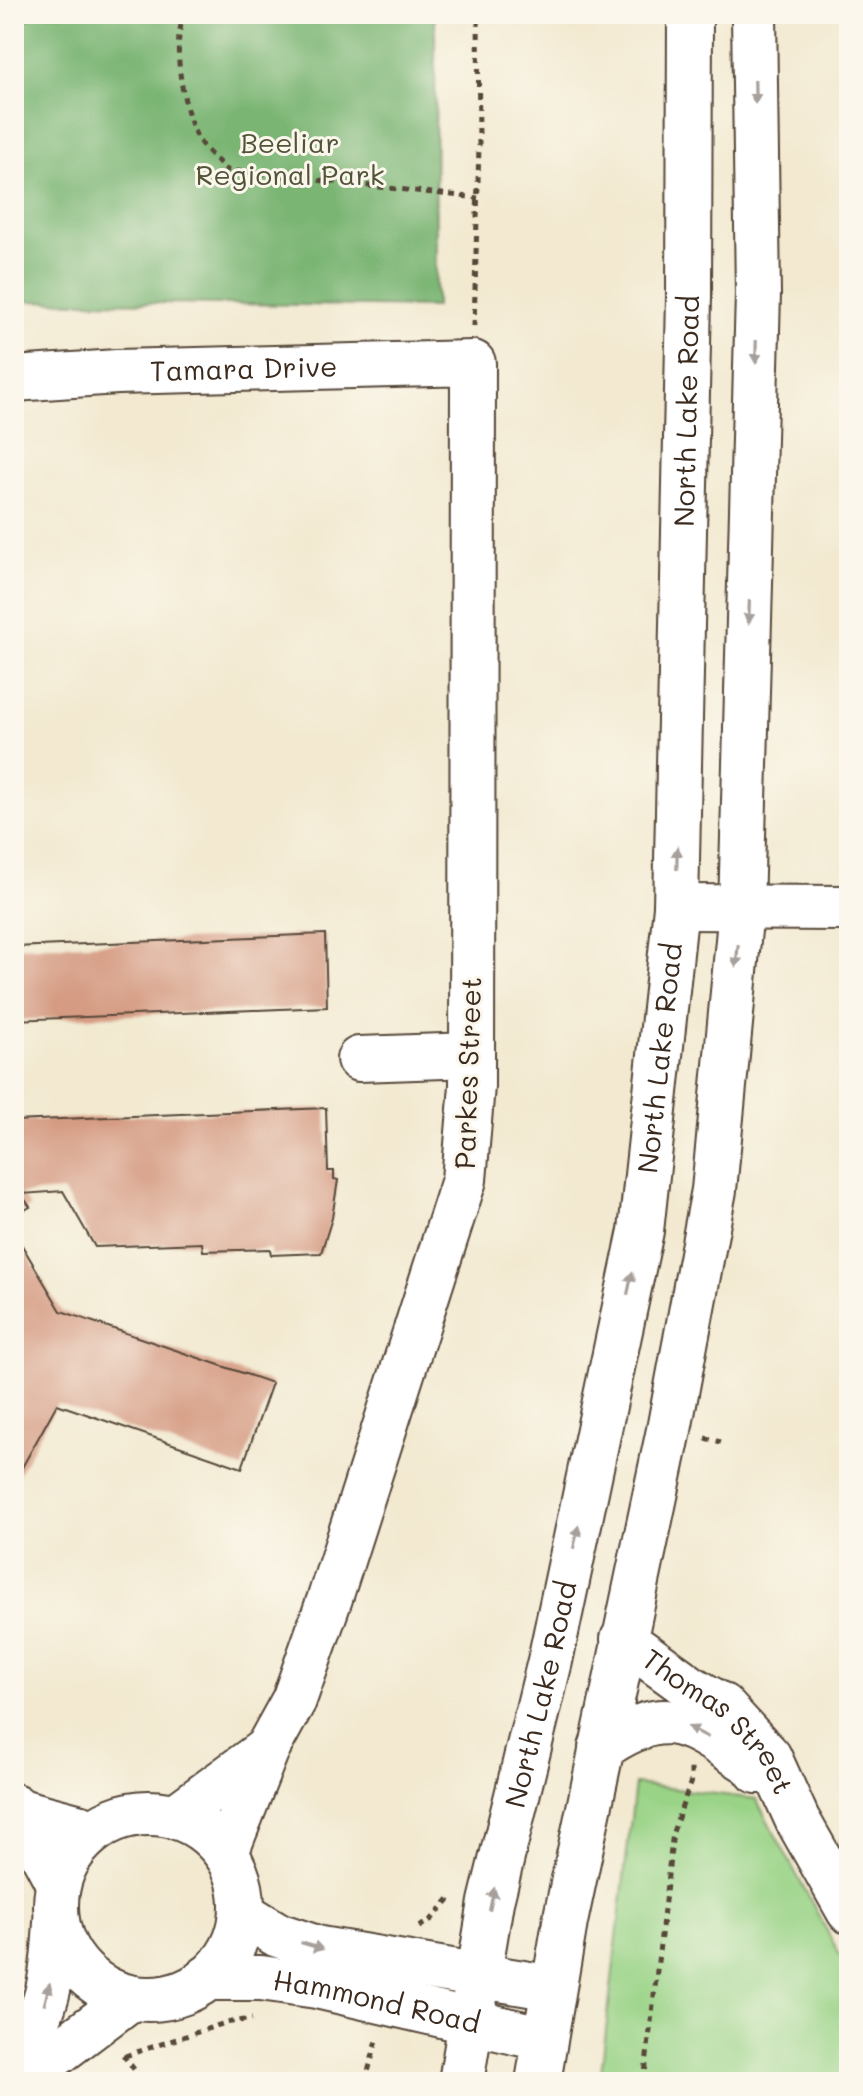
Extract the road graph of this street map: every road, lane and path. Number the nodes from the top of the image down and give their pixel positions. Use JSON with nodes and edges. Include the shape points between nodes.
{"nodes":[{"id":1,"x":39,"y":14,"type":"edge"},
{"id":2,"x":186,"y":14,"type":"edge"},
{"id":3,"x":478,"y":14,"type":"edge"},
{"id":4,"x":690,"y":14,"type":"edge"},
{"id":5,"x":754,"y":14,"type":"edge"},
{"id":6,"x":14,"y":20,"type":"edge"},
{"id":7,"x":478,"y":198,"type":"junction"},
{"id":8,"x":473,"y":363,"type":"junction"},
{"id":9,"x":14,"y":379,"type":"edge"},
{"id":10,"x":676,"y":907,"type":"junction"},
{"id":11,"x":849,"y":908,"type":"edge"},
{"id":12,"x":741,"y":909,"type":"junction"},
{"id":13,"x":472,"y":1055,"type":"junction"},
{"id":14,"x":359,"y":1059,"type":"dead end"},
{"id":15,"x":623,"y":1639,"type":"junction"},
{"id":16,"x":691,"y":1726,"type":"junction"},
{"id":17,"x":601,"y":1748,"type":"junction"},
{"id":18,"x":267,"y":1749,"type":"junction"},
{"id":19,"x":17,"y":1809,"type":"edge"},
{"id":20,"x":176,"y":1816,"type":"junction"},
{"id":21,"x":797,"y":1819,"type":"junction"},
{"id":22,"x":92,"y":1830,"type":"junction"},
{"id":23,"x":226,"y":1853,"type":"junction"},
{"id":24,"x":57,"y":1901,"type":"junction"},
{"id":25,"x":849,"y":1911,"type":"edge"},
{"id":26,"x":242,"y":1913,"type":"junction"},
{"id":27,"x":479,"y":1976,"type":"junction"},
{"id":28,"x":207,"y":1978,"type":"junction"},
{"id":29,"x":553,"y":1988,"type":"junction"},
{"id":30,"x":131,"y":1998,"type":"junction"},
{"id":31,"x":261,"y":2018,"type":"dead end"},
{"id":32,"x":471,"y":2021,"type":"junction"},
{"id":33,"x":378,"y":2034,"type":"dead end"},
{"id":34,"x":545,"y":2039,"type":"junction"},
{"id":35,"x":125,"y":2056,"type":"dead end"},
{"id":36,"x":14,"y":2062,"type":"edge"},
{"id":37,"x":19,"y":2082,"type":"edge"},
{"id":38,"x":365,"y":2082,"type":"edge"},
{"id":39,"x":461,"y":2082,"type":"edge"},
{"id":40,"x":538,"y":2082,"type":"edge"},
{"id":41,"x":644,"y":2082,"type":"edge"}],
"edges":[{"from":1,"to":6,"type":"path"},
{"from":2,"to":7,"type":"path","via":[[180,22],[178,77],[197,137],[227,170]]},
{"from":3,"to":7,"type":"path"},
{"from":10,"to":4,"type":"main road","name":"North Lake Road","one_way":true},
{"from":5,"to":12,"type":"main road","one_way":true,"via":[[758,294]]},
{"from":7,"to":8,"type":"path"},
{"from":8,"to":9,"type":"main road","name":"Tamara Drive"},
{"from":8,"to":13,"type":"main road","name":"Parkes Street"},
{"from":10,"to":12,"type":"main road"},
{"from":27,"to":10,"type":"main road","name":"North Lake Road","one_way":true,"via":[[641,1231]]},
{"from":11,"to":12,"type":"main road"},
{"from":12,"to":15,"type":"main road","one_way":true,"via":[[711,1205]]},
{"from":13,"to":14,"type":"main road"},
{"from":13,"to":18,"type":"main road","name":"Parkes Street","via":[[464,1180],[325,1612],[294,1700]]},
{"from":15,"to":17,"type":"main road"},
{"from":15,"to":21,"type":"main road","name":"Thomas Street","via":[[722,1706],[769,1757]]},
{"from":16,"to":17,"type":"main road","name":"Thomas Street","via":[[663,1721],[630,1729]]},
{"from":21,"to":16,"type":"main road","name":"Thomas Street","one_way":true,"via":[[752,1764]]},
{"from":16,"to":41,"type":"path","via":[[691,1781],[673,1832]]},
{"from":17,"to":29,"type":"main road"},
{"from":18,"to":20,"type":"main road","name":"Parkes Street"},
{"from":18,"to":23,"type":"main road","name":"Parkes Street"},
{"from":19,"to":22,"type":"main road"},
{"from":19,"to":24,"type":"main road"},
{"from":20,"to":22,"type":"main road","via":[[147,1812],[118,1817]]},
{"from":20,"to":23,"type":"main road","via":[[204,1830]]},
{"from":21,"to":25,"type":"main road","name":"Thomas Street"},
{"from":22,"to":24,"type":"main road","via":[[71,1853]]},
{"from":23,"to":26,"type":"main road","via":[[239,1882]]},
{"from":24,"to":30,"type":"main road","via":[[65,1946],[81,1970]]},
{"from":36,"to":24,"type":"main road","one_way":true,"via":[[32,2037],[48,1997]]},
{"from":26,"to":27,"type":"main road","name":"Hammond Road","one_way":true,"via":[[278,1935],[320,1949]]},
{"from":26,"to":28,"type":"main road","via":[[237,1938]]},
{"from":27,"to":29,"type":"main road","name":"Hammond Road"},
{"from":27,"to":32,"type":"main road","name":"North Lake Road"},
{"from":28,"to":30,"type":"main road","via":[[171,1996]]},
{"from":28,"to":32,"type":"main road","name":"Hammond Road","via":[[317,1986]]},
{"from":29,"to":34,"type":"main road"},
{"from":30,"to":37,"type":"main road"},
{"from":31,"to":35,"type":"path","via":[[225,2023]]},
{"from":32,"to":34,"type":"main road","name":"Hammond Road"},
{"from":32,"to":39,"type":"main road","name":"North Lake Road"},
{"from":33,"to":38,"type":"path"},
{"from":34,"to":40,"type":"main road"}]}
